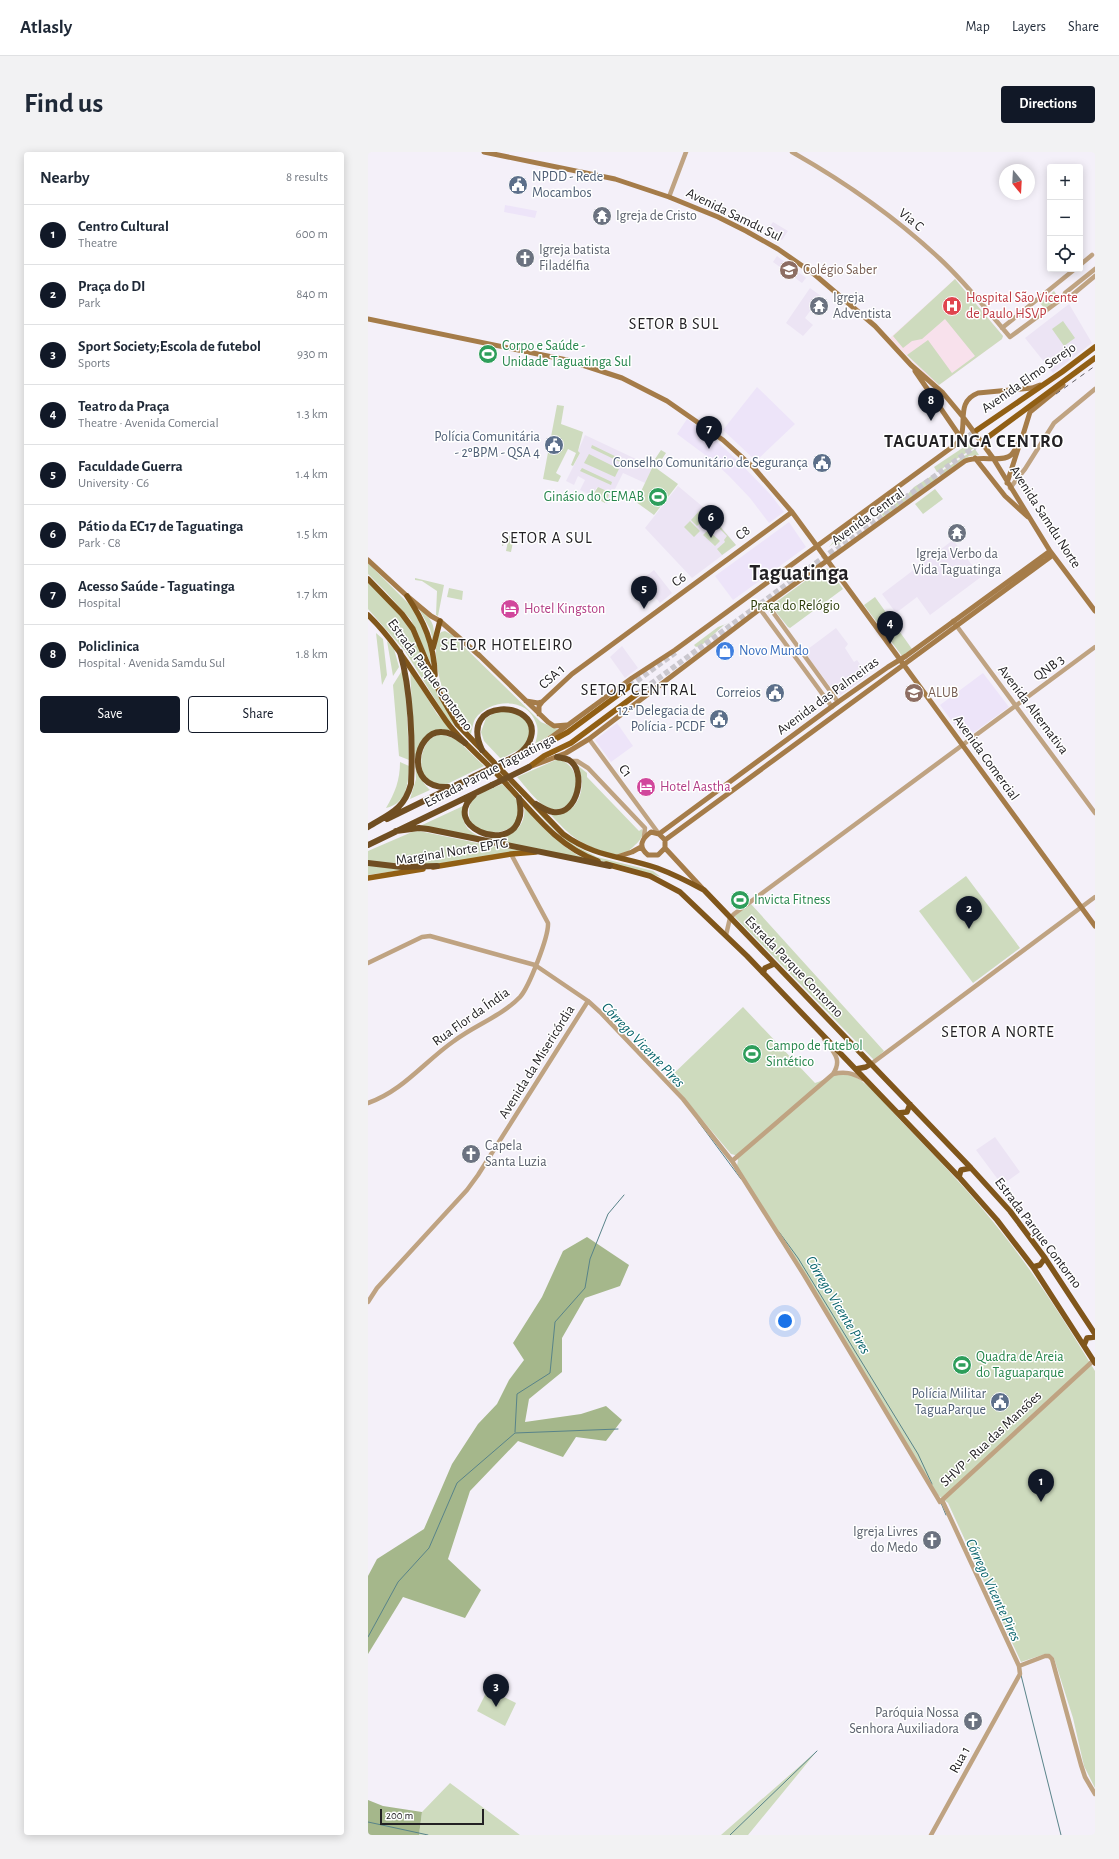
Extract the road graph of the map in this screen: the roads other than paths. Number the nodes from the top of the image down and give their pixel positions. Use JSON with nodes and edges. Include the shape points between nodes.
{"nodes":[{"id":1,"x":484,"y":152,"type":"edge"},
{"id":2,"x":686,"y":152,"type":"edge"},
{"id":3,"x":792,"y":152,"type":"edge"},
{"id":4,"x":670,"y":197,"type":"junction"},
{"id":5,"x":1092,"y":255,"type":"dead end"},
{"id":6,"x":1083,"y":262,"type":"edge"},
{"id":7,"x":1095,"y":269,"type":"edge"},
{"id":8,"x":1071,"y":272,"type":"edge"},
{"id":9,"x":1095,"y":276,"type":"edge"},
{"id":10,"x":1064,"y":298,"type":"junction"},
{"id":11,"x":368,"y":319,"type":"edge"},
{"id":12,"x":1002,"y":328,"type":"junction"},
{"id":13,"x":1095,"y":346,"type":"edge"},
{"id":14,"x":1095,"y":358,"type":"edge"},
{"id":15,"x":911,"y":365,"type":"junction"},
{"id":16,"x":1076,"y":372,"type":"junction"},
{"id":17,"x":1045,"y":384,"type":"junction"},
{"id":18,"x":1095,"y":389,"type":"edge"},
{"id":19,"x":943,"y":393,"type":"junction"},
{"id":20,"x":931,"y":396,"type":"junction"},
{"id":21,"x":963,"y":417,"type":"junction"},
{"id":22,"x":977,"y":433,"type":"junction"},
{"id":23,"x":1022,"y":436,"type":"junction"},
{"id":24,"x":961,"y":438,"type":"junction"},
{"id":25,"x":984,"y":440,"type":"tunnel mouth"},
{"id":26,"x":975,"y":458,"type":"junction"},
{"id":27,"x":993,"y":458,"type":"junction"},
{"id":28,"x":1009,"y":486,"type":"junction"},
{"id":29,"x":792,"y":512,"type":"junction"},
{"id":30,"x":1032,"y":520,"type":"junction"},
{"id":31,"x":817,"y":546,"type":"junction"},
{"id":32,"x":1052,"y":553,"type":"junction"},
{"id":33,"x":368,"y":560,"type":"edge"},
{"id":34,"x":827,"y":560,"type":"junction"},
{"id":35,"x":709,"y":573,"type":"joint"},
{"id":36,"x":368,"y":579,"type":"edge"},
{"id":37,"x":407,"y":596,"type":"junction"},
{"id":38,"x":767,"y":604,"type":"junction"},
{"id":39,"x":760,"y":610,"type":"junction"},
{"id":40,"x":1095,"y":611,"type":"edge"},
{"id":41,"x":368,"y":615,"type":"edge"},
{"id":42,"x":440,"y":621,"type":"junction"},
{"id":43,"x":955,"y":623,"type":"junction"},
{"id":44,"x":787,"y":632,"type":"junction"},
{"id":45,"x":780,"y":637,"type":"junction"},
{"id":46,"x":1095,"y":647,"type":"edge"},
{"id":47,"x":433,"y":648,"type":"junction"},
{"id":48,"x":400,"y":652,"type":"junction"},
{"id":49,"x":808,"y":661,"type":"junction"},
{"id":50,"x":901,"y":662,"type":"junction"},
{"id":51,"x":802,"y":666,"type":"junction"},
{"id":52,"x":814,"y":669,"type":"junction"},
{"id":53,"x":577,"y":671,"type":"joint"},
{"id":54,"x":807,"y":673,"type":"junction"},
{"id":55,"x":871,"y":678,"type":"junction"},
{"id":56,"x":436,"y":680,"type":"junction"},
{"id":57,"x":876,"y":684,"type":"junction"},
{"id":58,"x":630,"y":686,"type":"tunnel mouth"},
{"id":59,"x":637,"y":694,"type":"tunnel mouth"},
{"id":60,"x":525,"y":701,"type":"junction"},
{"id":61,"x":542,"y":702,"type":"junction"},
{"id":62,"x":838,"y":702,"type":"junction"},
{"id":63,"x":1016,"y":706,"type":"junction"},
{"id":64,"x":832,"y":707,"type":"junction"},
{"id":65,"x":539,"y":714,"type":"junction"},
{"id":66,"x":569,"y":724,"type":"junction"},
{"id":67,"x":808,"y":724,"type":"junction"},
{"id":68,"x":814,"y":730,"type":"junction"},
{"id":69,"x":589,"y":739,"type":"junction"},
{"id":70,"x":465,"y":743,"type":"junction"},
{"id":71,"x":963,"y":746,"type":"junction"},
{"id":72,"x":538,"y":747,"type":"junction"},
{"id":73,"x":778,"y":747,"type":"junction"},
{"id":74,"x":482,"y":750,"type":"junction"},
{"id":75,"x":782,"y":754,"type":"junction"},
{"id":76,"x":518,"y":756,"type":"junction"},
{"id":77,"x":556,"y":757,"type":"junction"},
{"id":78,"x":571,"y":761,"type":"junction"},
{"id":79,"x":753,"y":765,"type":"junction"},
{"id":80,"x":529,"y":767,"type":"junction"},
{"id":81,"x":756,"y":772,"type":"junction"},
{"id":82,"x":724,"y":786,"type":"junction"},
{"id":83,"x":452,"y":787,"type":"junction"},
{"id":84,"x":479,"y":791,"type":"junction"},
{"id":85,"x":519,"y":798,"type":"junction"},
{"id":86,"x":721,"y":799,"type":"junction"},
{"id":87,"x":536,"y":804,"type":"junction"},
{"id":88,"x":1095,"y":813,"type":"edge"},
{"id":89,"x":644,"y":815,"type":"junction"},
{"id":90,"x":678,"y":820,"type":"junction"},
{"id":91,"x":638,"y":821,"type":"junction"},
{"id":92,"x":368,"y":828,"type":"edge"},
{"id":93,"x":681,"y":828,"type":"junction"},
{"id":94,"x":396,"y":831,"type":"junction"},
{"id":95,"x":659,"y":834,"type":"junction"},
{"id":96,"x":644,"y":837,"type":"junction"},
{"id":97,"x":665,"y":840,"type":"junction"},
{"id":98,"x":368,"y":845,"type":"edge"},
{"id":99,"x":641,"y":847,"type":"junction"},
{"id":100,"x":665,"y":848,"type":"junction"},
{"id":101,"x":541,"y":852,"type":"junction"},
{"id":102,"x":511,"y":854,"type":"junction"},
{"id":103,"x":617,"y":857,"type":"junction"},
{"id":104,"x":368,"y":863,"type":"edge"},
{"id":105,"x":438,"y":866,"type":"junction"},
{"id":106,"x":610,"y":866,"type":"junction"},
{"id":107,"x":368,"y":878,"type":"edge"},
{"id":108,"x":704,"y":890,"type":"junction"},
{"id":109,"x":1095,"y":897,"type":"edge"},
{"id":110,"x":1081,"y":907,"type":"junction"},
{"id":111,"x":730,"y":918,"type":"junction"},
{"id":112,"x":1095,"y":926,"type":"edge"},
{"id":113,"x":726,"y":935,"type":"junction"},
{"id":114,"x":368,"y":963,"type":"edge"},
{"id":115,"x":774,"y":964,"type":"junction"},
{"id":116,"x":535,"y":965,"type":"junction"},
{"id":117,"x":762,"y":973,"type":"junction"},
{"id":118,"x":587,"y":1003,"type":"junction"},
{"id":119,"x":819,"y":1030,"type":"junction"},
{"id":120,"x":871,"y":1064,"type":"junction"},
{"id":121,"x":856,"y":1069,"type":"junction"},
{"id":122,"x":833,"y":1074,"type":"junction"},
{"id":123,"x":867,"y":1081,"type":"junction"},
{"id":124,"x":368,"y":1103,"type":"edge"},
{"id":125,"x":910,"y":1104,"type":"junction"},
{"id":126,"x":898,"y":1113,"type":"junction"},
{"id":127,"x":732,"y":1161,"type":"junction"},
{"id":128,"x":971,"y":1168,"type":"junction"},
{"id":129,"x":959,"y":1177,"type":"junction"},
{"id":130,"x":1045,"y":1258,"type":"junction"},
{"id":131,"x":1033,"y":1267,"type":"junction"},
{"id":132,"x":368,"y":1302,"type":"edge"},
{"id":133,"x":1095,"y":1336,"type":"edge"},
{"id":134,"x":1084,"y":1345,"type":"junction"},
{"id":135,"x":1094,"y":1361,"type":"edge"},
{"id":136,"x":941,"y":1501,"type":"junction"},
{"id":137,"x":1018,"y":1666,"type":"junction"},
{"id":138,"x":1095,"y":1794,"type":"edge"},
{"id":139,"x":932,"y":1835,"type":"edge"}],
"edges":[{"from":1,"to":4,"type":"main road","name":"Avenida Samdu Sul","via":[[608,177]]},
{"from":2,"to":4,"type":"street"},
{"from":3,"to":12,"type":"street","name":"Via C","via":[[867,199],[940,258]]},
{"from":4,"to":15,"type":"main road","name":"Avenida Samdu Sul","via":[[746,231],[814,274],[875,326]]},
{"from":5,"to":6,"type":"street"},
{"from":7,"to":10,"type":"street","via":[[1065,293]]},
{"from":8,"to":12,"type":"street"},
{"from":9,"to":10,"type":"street"},
{"from":10,"to":12,"type":"street","name":"Via C","via":[[1010,337]]},
{"from":11,"to":29,"type":"main road","via":[[567,360],[622,378],[666,400],[723,440],[754,468]]},
{"from":13,"to":17,"type":"main road","name":"Avenida Elmo Serejo"},
{"from":14,"to":16,"type":"main road","name":"Avenida Elmo Serejo"},
{"from":15,"to":19,"type":"main road","name":"Avenida Samdu Sul"},
{"from":15,"to":20,"type":"main road"},
{"from":16,"to":23,"type":"main road","via":[[1071,379],[1033,408],[1027,417]]},
{"from":16,"to":25,"type":"main road","name":"Avenida Elmo Serejo"},
{"from":17,"to":21,"type":"main road","via":[[1032,388],[972,395],[963,408]]},
{"from":17,"to":22,"type":"main road","name":"Avenida Elmo Serejo"},
{"from":18,"to":28,"type":"street","via":[[1054,423],[1025,469]]},
{"from":19,"to":20,"type":"main road"},
{"from":19,"to":21,"type":"main road","name":"Avenida Samdu Sul"},
{"from":20,"to":24,"type":"main road"},
{"from":21,"to":22,"type":"main road","name":"Avenida Samdu Sul"},
{"from":21,"to":24,"type":"main road"},
{"from":22,"to":27,"type":"main road","name":"Avenida Samdu Norte"},
{"from":23,"to":27,"type":"main road","via":[[1010,456],[1000,460]]},
{"from":23,"to":28,"type":"main road"},
{"from":24,"to":31,"type":"main road","name":"Avenida Central"},
{"from":26,"to":27,"type":"main road"},
{"from":26,"to":30,"type":"main road","via":[[1005,496]]},
{"from":26,"to":34,"type":"main road","name":"Avenida Central","via":[[965,461]]},
{"from":27,"to":28,"type":"main road","name":"Avenida Samdu Norte"},
{"from":28,"to":30,"type":"main road","name":"Avenida Samdu Norte"},
{"from":29,"to":31,"type":"main road"},
{"from":29,"to":35,"type":"main road","name":"C8"},
{"from":30,"to":32,"type":"main road","name":"Avenida Samdu Norte"},
{"from":31,"to":34,"type":"main road"},
{"from":31,"to":66,"type":"main road","name":"Avenida Central"},
{"from":32,"to":40,"type":"main road","name":"Avenida Samdu Norte"},
{"from":32,"to":43,"type":"main road","name":"Avenida das Palmeiras"},
{"from":33,"to":37,"type":"main road"},
{"from":34,"to":38,"type":"main road","name":"Avenida Central"},
{"from":34,"to":50,"type":"main road","name":"Avenida Comercial"},
{"from":35,"to":53,"type":"main road","name":"C6"},
{"from":36,"to":56,"type":"highway","name":"Estrada Parque Contorno","via":[[409,622]]},
{"from":37,"to":42,"type":"main road"},
{"from":37,"to":47,"type":"highway","via":[[424,622]]},
{"from":38,"to":39,"type":"main road","name":"Avenida Central"},
{"from":38,"to":44,"type":"street"},
{"from":39,"to":45,"type":"street"},
{"from":39,"to":69,"type":"main road","name":"Avenida Central"},
{"from":41,"to":48,"type":"highway","name":"Estrada Parque Contorno"},
{"from":42,"to":47,"type":"highway"},
{"from":42,"to":60,"type":"main road"},
{"from":43,"to":50,"type":"main road","name":"Avenida das Palmeiras"},
{"from":43,"to":63,"type":"street","name":"Avenida Alternativa"},
{"from":44,"to":45,"type":"street"},
{"from":44,"to":49,"type":"street"},
{"from":45,"to":51,"type":"street"},
{"from":46,"to":63,"type":"street","name":"QNB 3"},
{"from":47,"to":56,"type":"highway"},
{"from":48,"to":70,"type":"highway","name":"Estrada Parque Contorno","via":[[442,716]]},
{"from":48,"to":92,"type":"highway","via":[[408,697],[411,784],[401,806]]},
{"from":49,"to":51,"type":"street"},
{"from":49,"to":52,"type":"street"},
{"from":50,"to":55,"type":"main road","name":"Avenida das Palmeiras"},
{"from":50,"to":57,"type":"main road","name":"Avenida das Palmeiras"},
{"from":50,"to":71,"type":"main road","name":"Avenida Comercial"},
{"from":51,"to":54,"type":"street"},
{"from":52,"to":54,"type":"street"},
{"from":52,"to":62,"type":"street"},
{"from":53,"to":61,"type":"main road","name":"CSA 1"},
{"from":54,"to":64,"type":"street"},
{"from":55,"to":57,"type":"main road"},
{"from":55,"to":62,"type":"main road","name":"Avenida das Palmeiras"},
{"from":56,"to":74,"type":"highway","name":"Estrada Parque Contorno","via":[[449,712]]},
{"from":57,"to":68,"type":"main road","name":"Avenida das Palmeiras"},
{"from":58,"to":72,"type":"main road","name":"Estrada Parque Taguatinga","via":[[568,732]]},
{"from":59,"to":80,"type":"main road","name":"Estrada Parque Taguatinga","via":[[571,743],[544,756]]},
{"from":60,"to":61,"type":"main road","name":"CSA 1","via":[[538,704]]},
{"from":60,"to":65,"type":"main road"},
{"from":61,"to":65,"type":"main road","name":"CSA 1"},
{"from":62,"to":64,"type":"main road","name":"Avenida das Palmeiras"},
{"from":63,"to":71,"type":"street","name":"QNB 3"},
{"from":63,"to":88,"type":"street","name":"Avenida Alternativa"},
{"from":64,"to":67,"type":"main road","name":"Avenida das Palmeiras"},
{"from":65,"to":66,"type":"main road","via":[[554,726]]},
{"from":66,"to":72,"type":"main road","name":"Avenida Central"},
{"from":67,"to":68,"type":"main road","via":[[808,728]]},
{"from":67,"to":73,"type":"main road","name":"Avenida das Palmeiras"},
{"from":68,"to":75,"type":"main road","name":"Avenida das Palmeiras"},
{"from":69,"to":77,"type":"main road","name":"Avenida Central"},
{"from":69,"to":89,"type":"street","name":"C1"},
{"from":70,"to":83,"type":"highway","via":[[448,733],[435,733],[424,741],[419,754],[420,771],[424,780],[436,787]]},
{"from":70,"to":85,"type":"highway","name":"Estrada Parque Contorno"},
{"from":71,"to":110,"type":"main road","name":"Avenida Comercial"},
{"from":71,"to":111,"type":"street","name":"QNB 3"},
{"from":72,"to":76,"type":"main road","name":"Estrada Parque Taguatinga"},
{"from":73,"to":75,"type":"main road","via":[[783,749]]},
{"from":73,"to":79,"type":"main road","name":"Avenida das Palmeiras"},
{"from":74,"to":76,"type":"highway","via":[[477,729],[483,716],[497,709],[513,710],[526,716],[532,728],[531,739]]},
{"from":74,"to":87,"type":"highway","name":"Estrada Parque Contorno"},
{"from":75,"to":81,"type":"main road","name":"Avenida das Palmeiras"},
{"from":76,"to":83,"type":"highway","name":"Estrada Parque Taguatinga","bridge":true},
{"from":77,"to":78,"type":"highway"},
{"from":77,"to":80,"type":"main road","name":"Avenida Central"},
{"from":78,"to":87,"type":"highway","via":[[578,781],[572,803],[564,811],[558,812]]},
{"from":78,"to":91,"type":"street","via":[[577,761],[588,768]]},
{"from":79,"to":81,"type":"main road","via":[[752,770]]},
{"from":79,"to":82,"type":"main road","name":"Avenida das Palmeiras"},
{"from":80,"to":84,"type":"highway","name":"Estrada Parque Taguatinga","bridge":true},
{"from":81,"to":86,"type":"main road","name":"Avenida das Palmeiras"},
{"from":82,"to":86,"type":"main road","via":[[728,788]]},
{"from":82,"to":90,"type":"main road","name":"Avenida das Palmeiras"},
{"from":83,"to":92,"type":"highway","name":"Estrada Parque Taguatinga"},
{"from":84,"to":85,"type":"highway","via":[[469,802],[466,813],[470,825],[482,833],[504,833],[514,828],[519,819]]},
{"from":84,"to":94,"type":"highway","name":"Estrada Parque Taguatinga"},
{"from":85,"to":106,"type":"highway","name":"Estrada Parque Contorno","via":[[568,846],[586,857]]},
{"from":86,"to":93,"type":"main road","name":"Avenida das Palmeiras"},
{"from":87,"to":103,"type":"highway","name":"Estrada Parque Contorno","via":[[563,834],[575,843]]},
{"from":89,"to":91,"type":"street"},
{"from":89,"to":95,"type":"street","name":"C1"},
{"from":90,"to":93,"type":"main road","via":[[676,825]]},
{"from":90,"to":95,"type":"main road","name":"Avenida das Palmeiras"},
{"from":91,"to":96,"type":"street","via":[[645,828]]},
{"from":93,"to":97,"type":"main road","name":"Avenida das Palmeiras"},
{"from":94,"to":98,"type":"highway","name":"Estrada Parque Taguatinga"},
{"from":94,"to":101,"type":"highway","via":[[428,829]]},
{"from":95,"to":96,"type":"main road","via":[[651,832]]},
{"from":95,"to":97,"type":"main road"},
{"from":96,"to":99,"type":"main road"},
{"from":97,"to":100,"type":"main road"},
{"from":99,"to":100,"type":"main road","via":[[648,855],[653,856]]},
{"from":99,"to":103,"type":"main road"},
{"from":100,"to":108,"type":"main road"},
{"from":101,"to":102,"type":"main road","name":"Marginal Norte EPTG"},
{"from":101,"to":106,"type":"highway"},
{"from":102,"to":105,"type":"main road","name":"Marginal Norte EPTG"},
{"from":102,"to":116,"type":"street","name":"Rua Flor da Índia","via":[[545,913],[548,923]]},
{"from":103,"to":108,"type":"highway","name":"Estrada Parque Contorno","via":[[657,868]]},
{"from":104,"to":105,"type":"highway","via":[[402,867]]},
{"from":105,"to":107,"type":"main road","name":"Marginal Norte EPTG"},
{"from":106,"to":113,"type":"highway","name":"Estrada Parque Contorno","via":[[650,876],[668,884],[690,900]]},
{"from":108,"to":111,"type":"highway","name":"Estrada Parque Contorno"},
{"from":109,"to":110,"type":"street"},
{"from":110,"to":112,"type":"main road","name":"Avenida Comercial"},
{"from":110,"to":120,"type":"street"},
{"from":111,"to":113,"type":"street"},
{"from":111,"to":115,"type":"highway","name":"Estrada Parque Contorno"},
{"from":113,"to":117,"type":"highway","name":"Estrada Parque Contorno"},
{"from":114,"to":116,"type":"street","via":[[422,937],[430,936]]},
{"from":115,"to":117,"type":"highway"},
{"from":115,"to":120,"type":"highway","name":"Estrada Parque Contorno"},
{"from":116,"to":118,"type":"street"},
{"from":116,"to":124,"type":"street","name":"Rua Flor da Índia","via":[[527,988],[510,1005],[453,1041],[403,1084],[387,1095]]},
{"from":117,"to":119,"type":"highway","name":"Estrada Parque Contorno"},
{"from":118,"to":127,"type":"street","via":[[615,1026],[682,1097]]},
{"from":118,"to":132,"type":"street","name":"Avenida da Misericórdia","via":[[478,1175],[377,1288]]},
{"from":119,"to":121,"type":"highway","name":"Estrada Parque Contorno"},
{"from":119,"to":122,"type":"street","via":[[838,1060]]},
{"from":120,"to":121,"type":"highway"},
{"from":120,"to":125,"type":"highway","name":"Estrada Parque Contorno"},
{"from":121,"to":123,"type":"highway","name":"Estrada Parque Contorno"},
{"from":122,"to":123,"type":"street","via":[[851,1073]]},
{"from":122,"to":127,"type":"street"},
{"from":123,"to":126,"type":"highway","name":"Estrada Parque Contorno"},
{"from":125,"to":126,"type":"highway","via":[[907,1112]]},
{"from":125,"to":128,"type":"highway","name":"Estrada Parque Contorno"},
{"from":126,"to":129,"type":"highway","name":"Estrada Parque Contorno"},
{"from":127,"to":136,"type":"street"},
{"from":128,"to":129,"type":"highway","via":[[961,1170]]},
{"from":128,"to":130,"type":"highway","name":"Estrada Parque Contorno","via":[[1010,1211]]},
{"from":129,"to":131,"type":"highway","name":"Estrada Parque Contorno","via":[[997,1220]]},
{"from":130,"to":131,"type":"highway","via":[[1040,1265]]},
{"from":130,"to":133,"type":"highway","name":"Estrada Parque Contorno"},
{"from":131,"to":134,"type":"highway","name":"Estrada Parque Contorno"},
{"from":133,"to":134,"type":"highway","via":[[1087,1338]]},
{"from":134,"to":135,"type":"highway","name":"Estrada Parque Contorno"},
{"from":135,"to":136,"type":"street","name":"SHVP - Rua das Mansões"},
{"from":136,"to":137,"type":"street"},
{"from":137,"to":138,"type":"street","via":[[1045,1656],[1052,1659],[1082,1770]]},
{"from":137,"to":139,"type":"street","name":"Rua 1","via":[[1019,1675]]}]}
